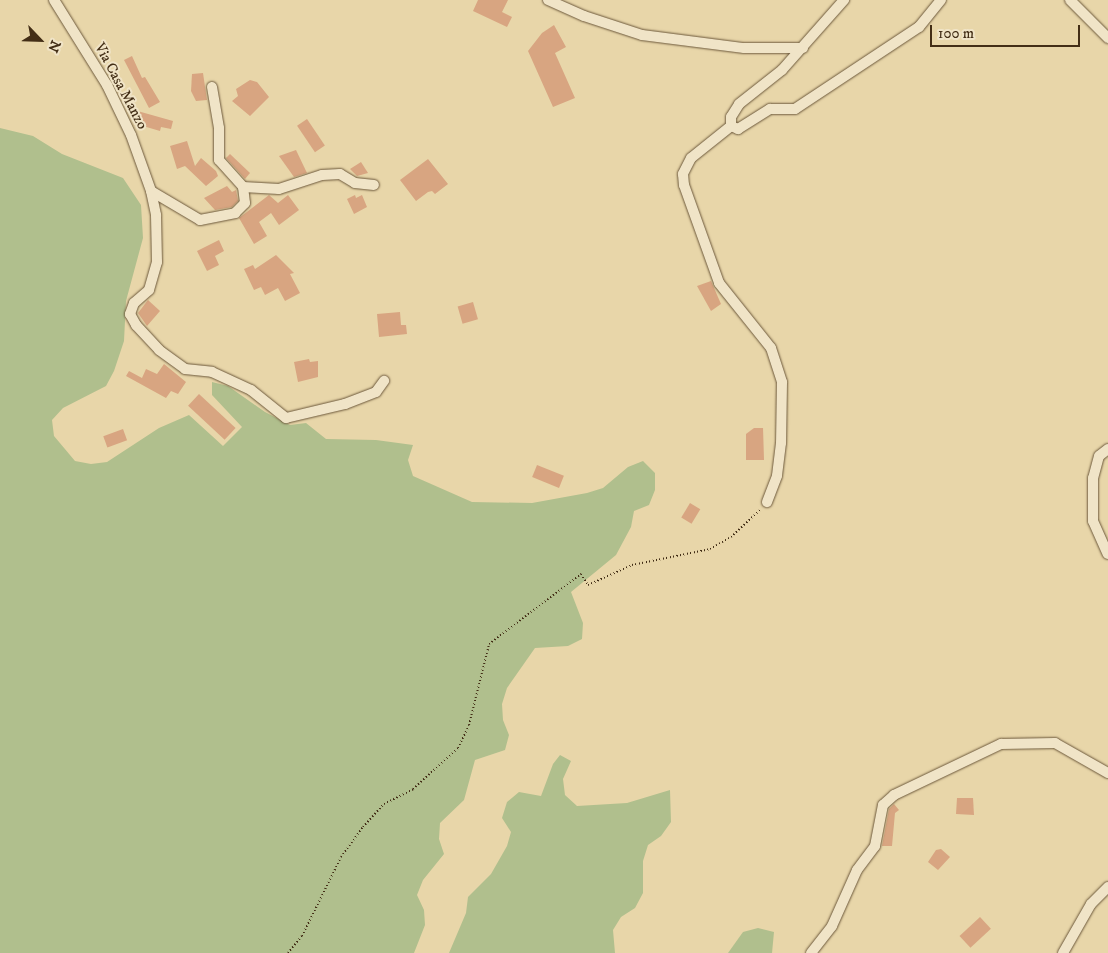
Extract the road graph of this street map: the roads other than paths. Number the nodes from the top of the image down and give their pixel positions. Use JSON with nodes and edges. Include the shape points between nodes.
{"nodes":[{"id":1,"x":54,"y":0,"type":"edge"},
{"id":2,"x":548,"y":0,"type":"edge"},
{"id":3,"x":844,"y":0,"type":"edge"},
{"id":4,"x":941,"y":0,"type":"edge"},
{"id":5,"x":1070,"y":0,"type":"edge"},
{"id":6,"x":1108,"y":38,"type":"edge"},
{"id":7,"x":803,"y":48,"type":"junction"},
{"id":8,"x":212,"y":87,"type":"dead end"},
{"id":9,"x":731,"y":126,"type":"junction"},
{"id":10,"x":374,"y":185,"type":"dead end"},
{"id":11,"x":244,"y":187,"type":"junction"},
{"id":12,"x":151,"y":191,"type":"junction"},
{"id":13,"x":384,"y":380,"type":"dead end"},
{"id":14,"x":1108,"y":449,"type":"edge"},
{"id":15,"x":768,"y":502,"type":"road end"},
{"id":16,"x":1108,"y":554,"type":"edge"},
{"id":17,"x":1108,"y":773,"type":"edge"},
{"id":18,"x":1108,"y":887,"type":"edge"},
{"id":19,"x":811,"y":953,"type":"edge"},
{"id":20,"x":1063,"y":953,"type":"edge"}],
"edges":[{"from":1,"to":12,"type":"street","name":"Via Casa Manzo","via":[[107,85],[131,135]]},
{"from":2,"to":7,"type":"street","via":[[642,35],[744,48]]},
{"from":3,"to":7,"type":"street"},
{"from":4,"to":9,"type":"street","via":[[919,27],[795,109],[770,109],[738,128]]},
{"from":5,"to":6,"type":"street"},
{"from":7,"to":9,"type":"street","via":[[782,70],[739,104],[731,117]]},
{"from":8,"to":11,"type":"street","via":[[220,138],[219,160]]},
{"from":9,"to":15,"type":"street","via":[[692,158],[683,174],[684,185],[719,283],[771,348],[782,382],[781,443],[777,476]]},
{"from":10,"to":11,"type":"street","via":[[355,183],[340,174],[322,175],[279,189]]},
{"from":11,"to":12,"type":"street","via":[[244,203],[235,213],[200,220]]},
{"from":12,"to":13,"type":"street","name":"Via Casa Manzo","via":[[156,215],[156,262],[149,290],[134,303],[130,314],[159,350],[185,369],[212,372],[251,390],[286,418],[345,404],[376,392]]},
{"from":14,"to":16,"type":"street","via":[[1095,464],[1093,521]]},
{"from":17,"to":19,"type":"street","via":[[1055,743],[1001,744],[894,795],[883,805],[876,846],[856,870],[832,926]]},
{"from":18,"to":20,"type":"street","via":[[1091,904]]}]}
